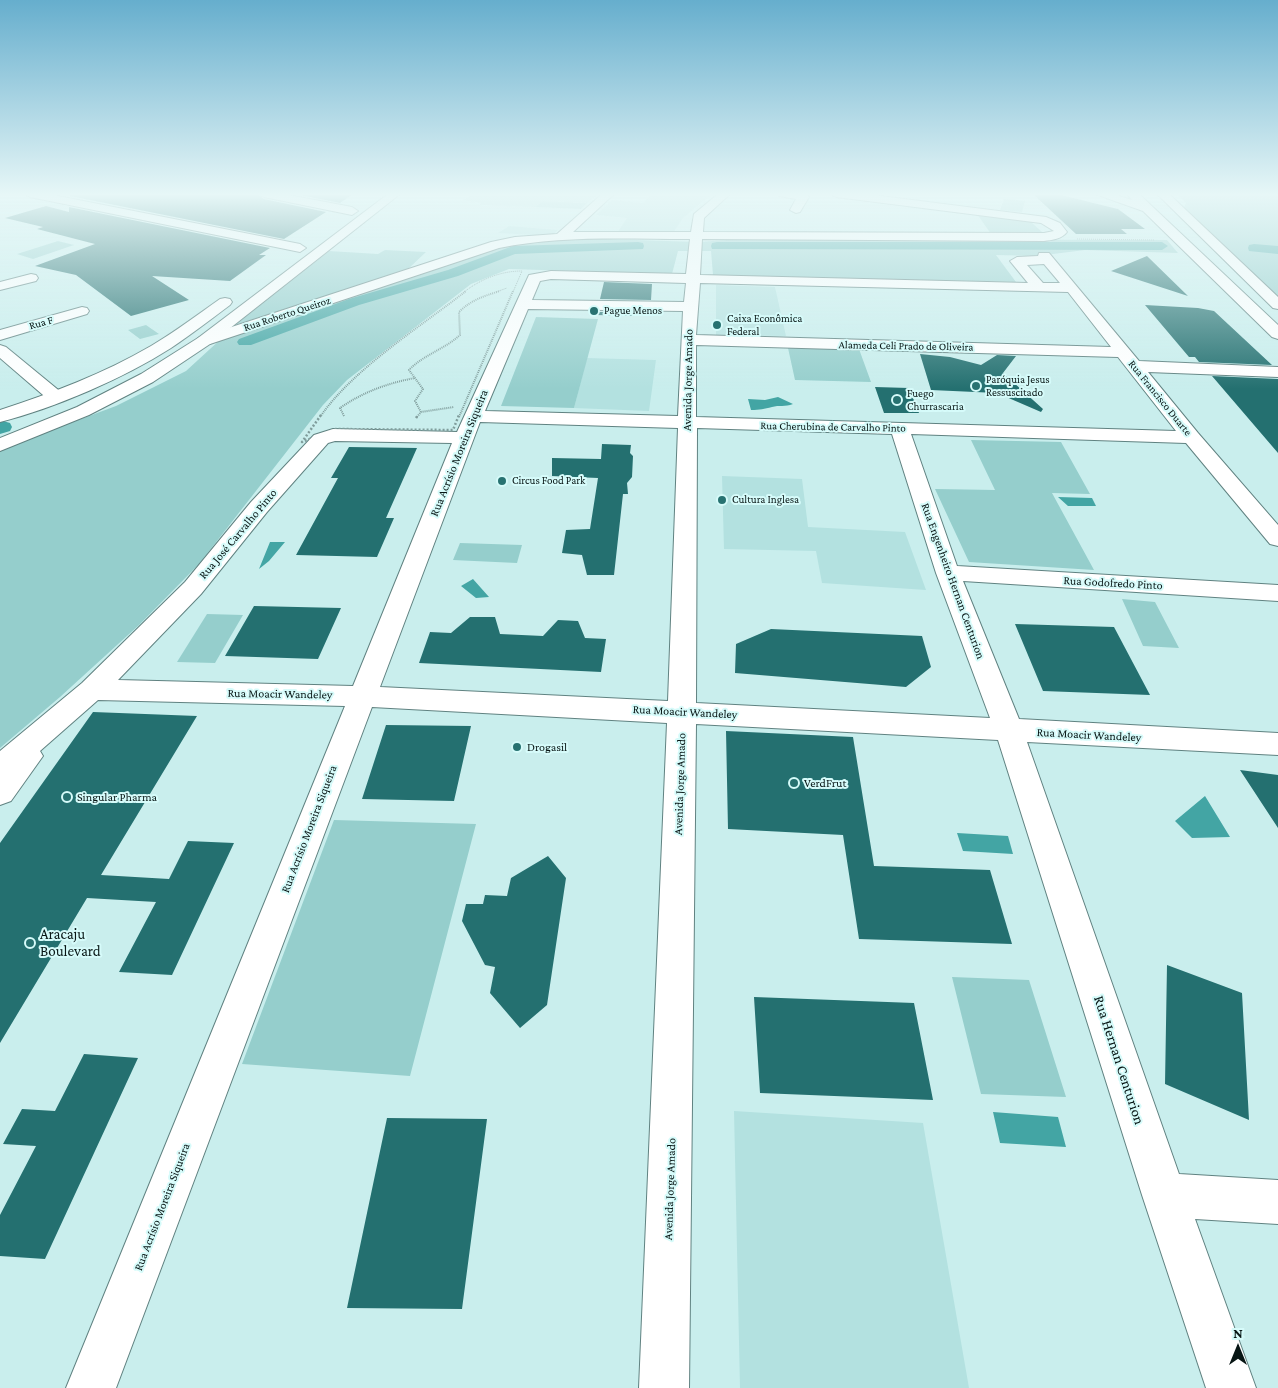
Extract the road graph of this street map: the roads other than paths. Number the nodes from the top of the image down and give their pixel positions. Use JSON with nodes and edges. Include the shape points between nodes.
{"nodes":[{"id":1,"x":288,"y":259,"type":"edge"},
{"id":2,"x":311,"y":259,"type":"edge"},
{"id":3,"x":453,"y":259,"type":"edge"},
{"id":4,"x":694,"y":259,"type":"edge"},
{"id":5,"x":1038,"y":259,"type":"edge"},
{"id":6,"x":1046,"y":259,"type":"edge"},
{"id":7,"x":1201,"y":259,"type":"edge"},
{"id":8,"x":1227,"y":259,"type":"edge"},
{"id":9,"x":1229,"y":259,"type":"edge"},
{"id":10,"x":1232,"y":262,"type":"junction"},
{"id":11,"x":302,"y":266,"type":"junction"},
{"id":12,"x":31,"y":278,"type":"dead end"},
{"id":13,"x":0,"y":286,"type":"edge"},
{"id":14,"x":1039,"y":287,"type":"junction"},
{"id":15,"x":1072,"y":288,"type":"junction"},
{"id":16,"x":692,"y":293,"type":"junction"},
{"id":17,"x":233,"y":296,"type":"dead end"},
{"id":18,"x":522,"y":304,"type":"junction"},
{"id":19,"x":1278,"y":305,"type":"edge"},
{"id":20,"x":82,"y":311,"type":"dead end"},
{"id":21,"x":1278,"y":334,"type":"edge"},
{"id":22,"x":0,"y":335,"type":"edge"},
{"id":23,"x":688,"y":340,"type":"junction"},
{"id":24,"x":204,"y":341,"type":"junction"},
{"id":25,"x":0,"y":350,"type":"edge"},
{"id":26,"x":1123,"y":352,"type":"junction"},
{"id":27,"x":1136,"y":366,"type":"junction"},
{"id":28,"x":1278,"y":372,"type":"edge"},
{"id":29,"x":56,"y":397,"type":"junction"},
{"id":30,"x":0,"y":416,"type":"edge"},
{"id":31,"x":687,"y":424,"type":"junction"},
{"id":32,"x":464,"y":428,"type":"junction"},
{"id":33,"x":900,"y":429,"type":"junction"},
{"id":34,"x":1191,"y":437,"type":"junction"},
{"id":35,"x":0,"y":445,"type":"edge"},
{"id":36,"x":1278,"y":539,"type":"edge"},
{"id":37,"x":948,"y":573,"type":"junction"},
{"id":38,"x":1278,"y":592,"type":"edge"},
{"id":39,"x":92,"y":690,"type":"junction"},
{"id":40,"x":362,"y":696,"type":"junction"},
{"id":41,"x":682,"y":712,"type":"junction"},
{"id":42,"x":49,"y":728,"type":"junction"},
{"id":43,"x":1009,"y":731,"type":"junction"},
{"id":44,"x":1278,"y":744,"type":"edge"},
{"id":45,"x":0,"y":768,"type":"edge"},
{"id":46,"x":0,"y":792,"type":"edge"},
{"id":47,"x":1164,"y":1196,"type":"junction"},
{"id":48,"x":1278,"y":1202,"type":"edge"},
{"id":49,"x":90,"y":1388,"type":"edge"},
{"id":50,"x":664,"y":1388,"type":"edge"},
{"id":51,"x":1231,"y":1388,"type":"edge"}],
"edges":[{"from":1,"to":11,"type":"street"},
{"from":2,"to":11,"type":"street"},
{"from":3,"to":24,"type":"street","name":"Rua Roberto Queiroz"},
{"from":4,"to":16,"type":"street","name":"Avenida Jorge Amado"},
{"from":5,"to":14,"type":"street","name":"Rua Francisco Duarte","via":[[1017,261]]},
{"from":6,"to":15,"type":"street","name":"Rua Francisco Duarte"},
{"from":7,"to":21,"type":"street"},
{"from":8,"to":10,"type":"street"},
{"from":9,"to":10,"type":"street"},
{"from":10,"to":19,"type":"street"},
{"from":11,"to":24,"type":"street"},
{"from":12,"to":13,"type":"street"},
{"from":14,"to":15,"type":"street"},
{"from":14,"to":16,"type":"street"},
{"from":15,"to":26,"type":"street","name":"Rua Francisco Duarte"},
{"from":16,"to":18,"type":"street"},
{"from":16,"to":18,"type":"street","name":"Rua Acrísio Moreira Siqueira","via":[[538,276],[532,280]]},
{"from":16,"to":23,"type":"street","name":"Avenida Jorge Amado"},
{"from":17,"to":29,"type":"street","via":[[157,349]]},
{"from":18,"to":32,"type":"street","name":"Rua Acrísio Moreira Siqueira"},
{"from":20,"to":22,"type":"street","name":"Rua F"},
{"from":23,"to":26,"type":"street","name":"Alameda Celi Prado de Oliveira"},
{"from":23,"to":31,"type":"street","name":"Avenida Jorge Amado"},
{"from":24,"to":35,"type":"street","via":[[147,378],[83,411]]},
{"from":25,"to":29,"type":"street"},
{"from":26,"to":27,"type":"street","name":"Rua Francisco Duarte"},
{"from":27,"to":28,"type":"street"},
{"from":27,"to":34,"type":"street","name":"Rua Francisco Duarte"},
{"from":29,"to":30,"type":"street"},
{"from":31,"to":32,"type":"street","name":"Rua Cherubina de Carvalho Pinto"},
{"from":31,"to":33,"type":"street","name":"Rua Cherubina de Carvalho Pinto"},
{"from":31,"to":41,"type":"street","name":"Avenida Jorge Amado"},
{"from":32,"to":39,"type":"street","name":"Rua José Carvalho Pinto","via":[[333,435],[321,439],[259,507],[193,588]]},
{"from":32,"to":40,"type":"street","name":"Rua Acrísio Moreira Siqueira"},
{"from":33,"to":34,"type":"street","name":"Rua Cherubina de Carvalho Pinto"},
{"from":33,"to":37,"type":"street","name":"Rua Engenheiro Hernan Centurion"},
{"from":34,"to":36,"type":"street","name":"Rua Francisco Duarte"},
{"from":37,"to":38,"type":"street","name":"Rua Godofredo Pinto"},
{"from":37,"to":43,"type":"street","name":"Rua Engenheiro Hernan Centurion"},
{"from":39,"to":40,"type":"street","name":"Rua Moacir Wandeley"},
{"from":39,"to":42,"type":"street","name":"Rua José Carvalho Pinto"},
{"from":40,"to":41,"type":"street","name":"Rua Moacir Wandeley"},
{"from":40,"to":49,"type":"street","name":"Rua Acrísio Moreira Siqueira"},
{"from":41,"to":43,"type":"street","name":"Rua Moacir Wandeley"},
{"from":41,"to":50,"type":"street","name":"Avenida Jorge Amado"},
{"from":42,"to":45,"type":"street","name":"Rua José Carvalho Pinto"},
{"from":42,"to":46,"type":"street","name":"Rua José Carvalho Pinto"},
{"from":43,"to":44,"type":"street","name":"Rua Moacir Wandeley"},
{"from":43,"to":47,"type":"street","name":"Rua Hernan Centurion"},
{"from":47,"to":48,"type":"street"},
{"from":47,"to":51,"type":"street","name":"Rua Hernan Centurion"}]}
